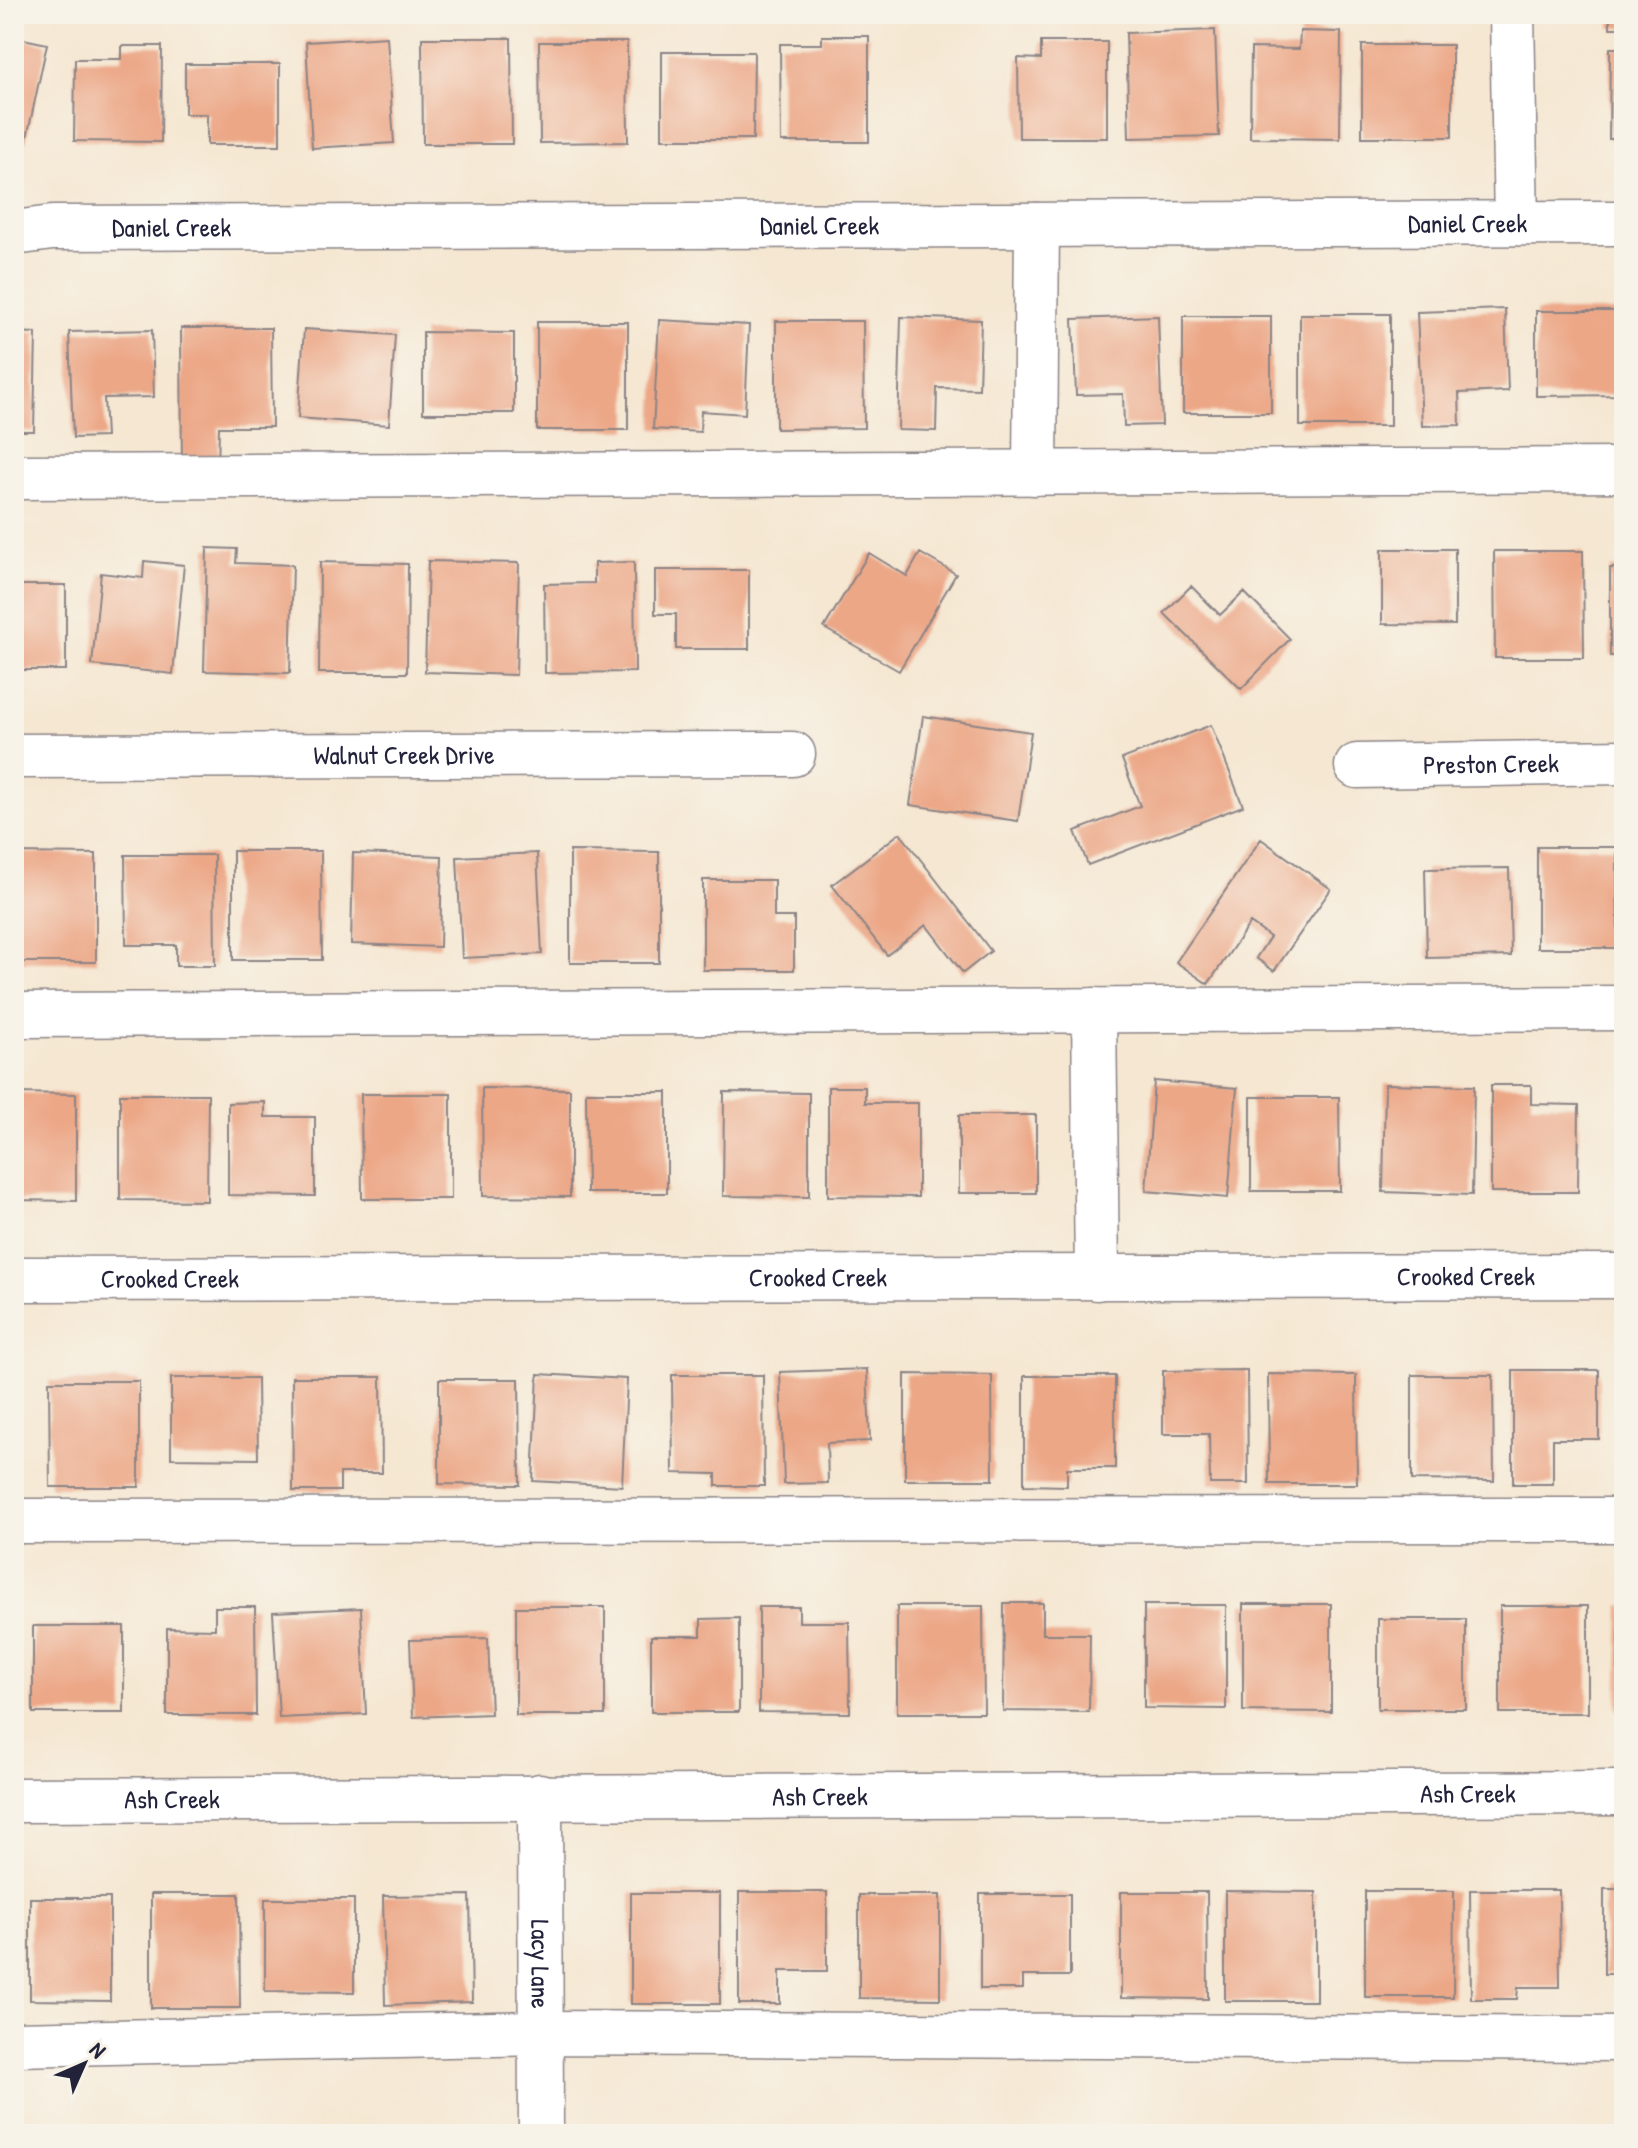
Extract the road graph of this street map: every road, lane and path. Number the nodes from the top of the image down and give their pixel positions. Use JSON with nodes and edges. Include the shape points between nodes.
{"nodes":[{"id":1,"x":1512,"y":14,"type":"edge"},
{"id":2,"x":1516,"y":223,"type":"junction"},
{"id":3,"x":1624,"y":223,"type":"edge"},
{"id":4,"x":1037,"y":225,"type":"junction"},
{"id":5,"x":14,"y":233,"type":"edge"},
{"id":6,"x":1624,"y":470,"type":"edge"},
{"id":7,"x":1035,"y":473,"type":"junction"},
{"id":8,"x":14,"y":477,"type":"edge"},
{"id":9,"x":793,"y":754,"type":"dead end"},
{"id":10,"x":14,"y":756,"type":"edge"},
{"id":11,"x":1624,"y":762,"type":"edge"},
{"id":12,"x":1357,"y":766,"type":"dead end"},
{"id":13,"x":1624,"y":1008,"type":"edge"},
{"id":14,"x":1094,"y":1010,"type":"junction"},
{"id":15,"x":14,"y":1015,"type":"edge"},
{"id":16,"x":1624,"y":1276,"type":"edge"},
{"id":17,"x":1097,"y":1278,"type":"junction"},
{"id":18,"x":14,"y":1279,"type":"edge"},
{"id":19,"x":1624,"y":1520,"type":"edge"},
{"id":20,"x":14,"y":1521,"type":"edge"},
{"id":21,"x":1624,"y":1793,"type":"edge"},
{"id":22,"x":540,"y":1796,"type":"junction"},
{"id":23,"x":14,"y":1800,"type":"edge"},
{"id":24,"x":541,"y":2033,"type":"junction"},
{"id":25,"x":1624,"y":2039,"type":"edge"},
{"id":26,"x":14,"y":2044,"type":"edge"},
{"id":27,"x":541,"y":2134,"type":"edge"}],
"edges":[{"from":1,"to":2,"type":"street"},
{"from":2,"to":3,"type":"street","name":"Daniel Creek"},
{"from":2,"to":4,"type":"street","name":"Daniel Creek"},
{"from":4,"to":5,"type":"street","name":"Daniel Creek","via":[[52,228]]},
{"from":4,"to":7,"type":"street"},
{"from":6,"to":7,"type":"street"},
{"from":7,"to":8,"type":"street"},
{"from":9,"to":10,"type":"street","name":"Walnut Creek Drive"},
{"from":11,"to":12,"type":"street","name":"Preston Creek"},
{"from":13,"to":14,"type":"street"},
{"from":14,"to":15,"type":"street"},
{"from":14,"to":17,"type":"street"},
{"from":16,"to":17,"type":"street","name":"Crooked Creek"},
{"from":17,"to":18,"type":"street","name":"Crooked Creek"},
{"from":19,"to":20,"type":"street"},
{"from":21,"to":22,"type":"street","name":"Ash Creek"},
{"from":22,"to":23,"type":"street","name":"Ash Creek"},
{"from":22,"to":24,"type":"street","name":"Lacy Lane"},
{"from":24,"to":25,"type":"street"},
{"from":24,"to":26,"type":"street"},
{"from":24,"to":27,"type":"street","name":"Lacy Lane"}]}
